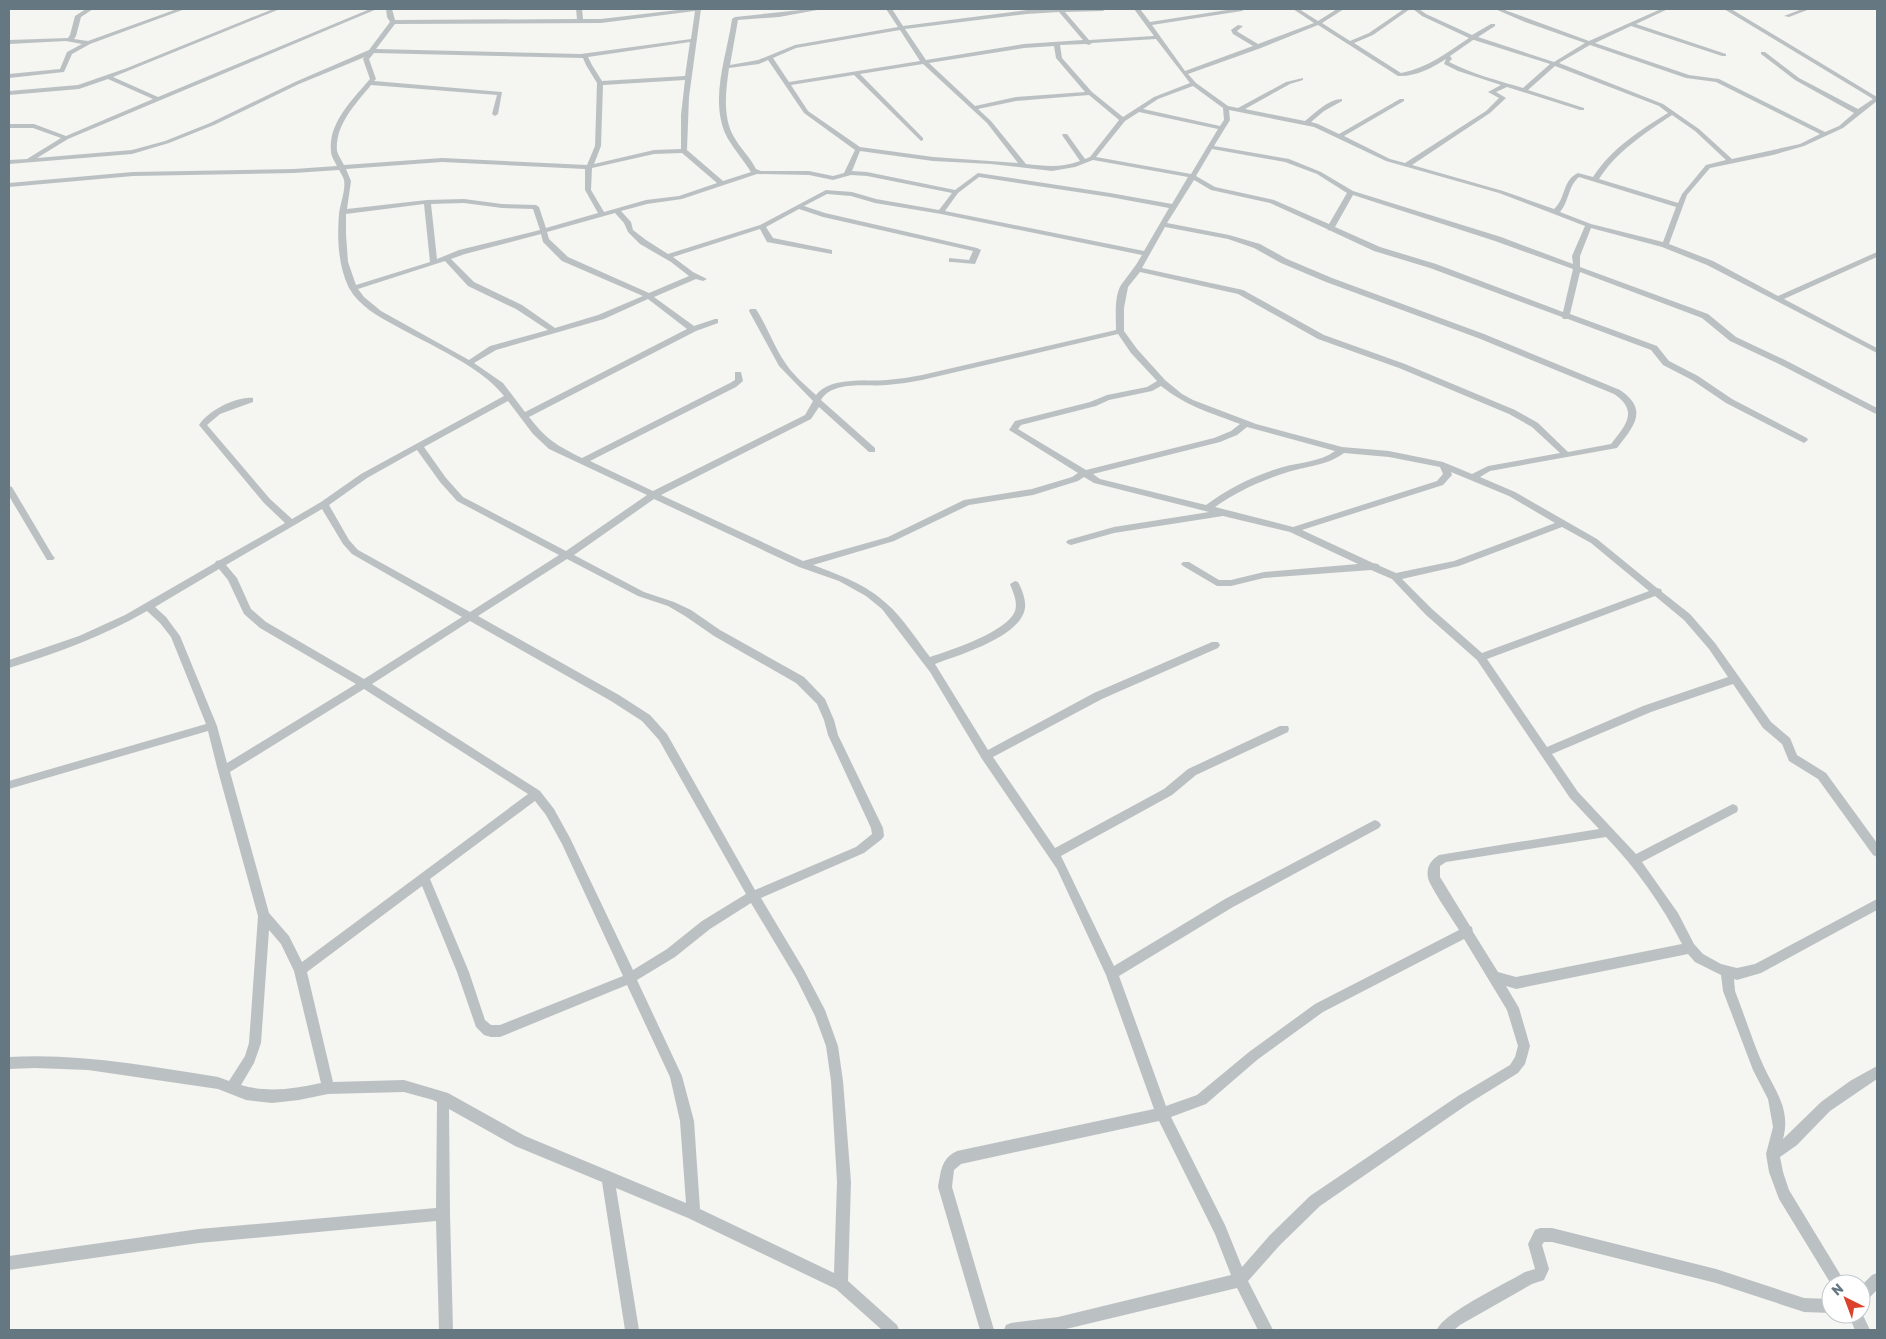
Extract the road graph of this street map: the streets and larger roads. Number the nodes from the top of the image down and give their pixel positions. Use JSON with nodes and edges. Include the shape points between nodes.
{"nodes":[{"id":1,"x":90,"y":9,"type":"edge"},
{"id":2,"x":182,"y":9,"type":"edge"},
{"id":3,"x":277,"y":9,"type":"edge"},
{"id":4,"x":374,"y":9,"type":"edge"},
{"id":5,"x":389,"y":9,"type":"edge"},
{"id":6,"x":579,"y":9,"type":"edge"},
{"id":7,"x":698,"y":9,"type":"edge"},
{"id":8,"x":820,"y":9,"type":"edge"},
{"id":9,"x":889,"y":9,"type":"edge"},
{"id":10,"x":1104,"y":9,"type":"edge"},
{"id":11,"x":1138,"y":9,"type":"edge"},
{"id":12,"x":1242,"y":9,"type":"edge"},
{"id":13,"x":1296,"y":9,"type":"edge"},
{"id":14,"x":1341,"y":9,"type":"edge"},
{"id":15,"x":1407,"y":9,"type":"edge"},
{"id":16,"x":1416,"y":9,"type":"edge"},
{"id":17,"x":1498,"y":9,"type":"edge"},
{"id":18,"x":1665,"y":9,"type":"edge"},
{"id":19,"x":1727,"y":9,"type":"edge"},
{"id":20,"x":1808,"y":9,"type":"edge"},
{"id":21,"x":1060,"y":10,"type":"edge"},
{"id":22,"x":257,"y":11,"type":"dead end"},
{"id":23,"x":264,"y":14,"type":"junction"},
{"id":24,"x":1787,"y":16,"type":"dead end"},
{"id":25,"x":580,"y":20,"type":"junction"},
{"id":26,"x":393,"y":22,"type":"junction"},
{"id":27,"x":1320,"y":22,"type":"junction"},
{"id":28,"x":1149,"y":24,"type":"junction"},
{"id":29,"x":1630,"y":24,"type":"junction"},
{"id":30,"x":1493,"y":25,"type":"dead end"},
{"id":31,"x":1240,"y":26,"type":"dead end"},
{"id":32,"x":902,"y":28,"type":"junction"},
{"id":33,"x":1157,"y":37,"type":"junction"},
{"id":34,"x":1471,"y":37,"type":"junction"},
{"id":35,"x":70,"y":39,"type":"junction"},
{"id":36,"x":694,"y":40,"type":"junction"},
{"id":37,"x":9,"y":42,"type":"edge"},
{"id":38,"x":1591,"y":42,"type":"junction"},
{"id":39,"x":88,"y":43,"type":"junction"},
{"id":40,"x":1089,"y":43,"type":"junction"},
{"id":41,"x":1058,"y":44,"type":"junction"},
{"id":42,"x":1349,"y":44,"type":"junction"},
{"id":43,"x":1259,"y":46,"type":"junction"},
{"id":44,"x":373,"y":51,"type":"junction"},
{"id":45,"x":1763,"y":54,"type":"dead end"},
{"id":46,"x":1724,"y":55,"type":"dead end"},
{"id":47,"x":585,"y":56,"type":"junction"},
{"id":48,"x":1448,"y":56,"type":"junction"},
{"id":49,"x":770,"y":58,"type":"junction"},
{"id":50,"x":923,"y":61,"type":"junction"},
{"id":51,"x":1554,"y":64,"type":"junction"},
{"id":52,"x":726,"y":67,"type":"junction"},
{"id":53,"x":855,"y":73,"type":"junction"},
{"id":54,"x":1184,"y":73,"type":"junction"},
{"id":55,"x":9,"y":76,"type":"edge"},
{"id":56,"x":109,"y":77,"type":"junction"},
{"id":57,"x":686,"y":78,"type":"junction"},
{"id":58,"x":1301,"y":79,"type":"dead end"},
{"id":59,"x":371,"y":83,"type":"junction"},
{"id":60,"x":600,"y":83,"type":"junction"},
{"id":61,"x":789,"y":84,"type":"junction"},
{"id":62,"x":1194,"y":84,"type":"junction"},
{"id":63,"x":1508,"y":84,"type":"junction"},
{"id":64,"x":1524,"y":90,"type":"junction"},
{"id":65,"x":9,"y":93,"type":"edge"},
{"id":66,"x":1090,"y":93,"type":"junction"},
{"id":67,"x":157,"y":99,"type":"junction"},
{"id":68,"x":1877,"y":99,"type":"edge"},
{"id":69,"x":1340,"y":100,"type":"dead end"},
{"id":70,"x":1402,"y":100,"type":"dead end"},
{"id":71,"x":1226,"y":107,"type":"junction"},
{"id":72,"x":973,"y":108,"type":"junction"},
{"id":73,"x":1582,"y":109,"type":"dead end"},
{"id":74,"x":1137,"y":110,"type":"junction"},
{"id":75,"x":1238,"y":110,"type":"junction"},
{"id":76,"x":1673,"y":112,"type":"junction"},
{"id":77,"x":1858,"y":112,"type":"junction"},
{"id":78,"x":495,"y":114,"type":"dead end"},
{"id":79,"x":1123,"y":120,"type":"junction"},
{"id":80,"x":1306,"y":123,"type":"junction"},
{"id":81,"x":9,"y":126,"type":"edge"},
{"id":82,"x":1221,"y":128,"type":"junction"},
{"id":83,"x":1825,"y":134,"type":"junction"},
{"id":84,"x":1065,"y":135,"type":"dead end"},
{"id":85,"x":1340,"y":136,"type":"junction"},
{"id":86,"x":66,"y":138,"type":"junction"},
{"id":87,"x":921,"y":139,"type":"dead end"},
{"id":88,"x":1210,"y":146,"type":"junction"},
{"id":89,"x":858,"y":149,"type":"junction"},
{"id":90,"x":684,"y":151,"type":"junction"},
{"id":91,"x":1092,"y":158,"type":"junction"},
{"id":92,"x":1729,"y":160,"type":"junction"},
{"id":93,"x":27,"y":161,"type":"junction"},
{"id":94,"x":9,"y":162,"type":"edge"},
{"id":95,"x":1084,"y":162,"type":"junction"},
{"id":96,"x":1023,"y":165,"type":"junction"},
{"id":97,"x":1405,"y":166,"type":"junction"},
{"id":98,"x":589,"y":168,"type":"junction"},
{"id":99,"x":343,"y":169,"type":"junction"},
{"id":100,"x":1052,"y":169,"type":"junction"},
{"id":101,"x":756,"y":172,"type":"junction"},
{"id":102,"x":847,"y":174,"type":"junction"},
{"id":103,"x":1192,"y":176,"type":"junction"},
{"id":104,"x":1595,"y":180,"type":"junction"},
{"id":105,"x":722,"y":184,"type":"junction"},
{"id":106,"x":9,"y":185,"type":"edge"},
{"id":107,"x":1048,"y":185,"type":"junction"},
{"id":108,"x":956,"y":192,"type":"junction"},
{"id":109,"x":1351,"y":192,"type":"junction"},
{"id":110,"x":427,"y":202,"type":"junction"},
{"id":111,"x":1680,"y":206,"type":"junction"},
{"id":112,"x":800,"y":207,"type":"junction"},
{"id":113,"x":1174,"y":208,"type":"junction"},
{"id":114,"x":616,"y":210,"type":"junction"},
{"id":115,"x":343,"y":212,"type":"junction"},
{"id":116,"x":941,"y":212,"type":"junction"},
{"id":117,"x":1555,"y":212,"type":"junction"},
{"id":118,"x":602,"y":214,"type":"junction"},
{"id":119,"x":1163,"y":224,"type":"junction"},
{"id":120,"x":1589,"y":225,"type":"junction"},
{"id":121,"x":762,"y":226,"type":"junction"},
{"id":122,"x":1330,"y":229,"type":"junction"},
{"id":123,"x":545,"y":231,"type":"junction"},
{"id":124,"x":1665,"y":245,"type":"junction"},
{"id":125,"x":829,"y":252,"type":"dead end"},
{"id":126,"x":1147,"y":254,"type":"junction"},
{"id":127,"x":1877,"y":254,"type":"edge"},
{"id":128,"x":668,"y":256,"type":"junction"},
{"id":129,"x":446,"y":258,"type":"junction"},
{"id":130,"x":952,"y":260,"type":"dead end"},
{"id":131,"x":434,"y":263,"type":"junction"},
{"id":132,"x":1576,"y":269,"type":"junction"},
{"id":133,"x":1138,"y":270,"type":"junction"},
{"id":134,"x":694,"y":276,"type":"junction"},
{"id":135,"x":703,"y":279,"type":"dead end"},
{"id":136,"x":353,"y":288,"type":"junction"},
{"id":137,"x":649,"y":296,"type":"junction"},
{"id":138,"x":1777,"y":299,"type":"junction"},
{"id":139,"x":753,"y":311,"type":"dead end"},
{"id":140,"x":1566,"y":316,"type":"junction"},
{"id":141,"x":715,"y":321,"type":"dead end"},
{"id":142,"x":694,"y":329,"type":"junction"},
{"id":143,"x":553,"y":330,"type":"junction"},
{"id":144,"x":1120,"y":331,"type":"junction"},
{"id":145,"x":1877,"y":342,"type":"edge"},
{"id":146,"x":1868,"y":346,"type":"junction"},
{"id":147,"x":1877,"y":352,"type":"edge"},
{"id":148,"x":469,"y":363,"type":"junction"},
{"id":149,"x":738,"y":374,"type":"dead end"},
{"id":150,"x":1162,"y":382,"type":"junction"},
{"id":151,"x":510,"y":396,"type":"junction"},
{"id":152,"x":816,"y":398,"type":"junction"},
{"id":153,"x":250,"y":400,"type":"dead end"},
{"id":154,"x":1877,"y":411,"type":"edge"},
{"id":155,"x":523,"y":416,"type":"junction"},
{"id":156,"x":1247,"y":423,"type":"junction"},
{"id":157,"x":1804,"y":440,"type":"dead end"},
{"id":158,"x":418,"y":445,"type":"junction"},
{"id":159,"x":872,"y":450,"type":"dead end"},
{"id":160,"x":1342,"y":450,"type":"junction"},
{"id":161,"x":1567,"y":455,"type":"junction"},
{"id":162,"x":583,"y":460,"type":"junction"},
{"id":163,"x":1443,"y":466,"type":"junction"},
{"id":164,"x":1084,"y":474,"type":"junction"},
{"id":165,"x":1474,"y":477,"type":"junction"},
{"id":166,"x":9,"y":490,"type":"edge"},
{"id":167,"x":653,"y":496,"type":"junction"},
{"id":168,"x":324,"y":504,"type":"junction"},
{"id":169,"x":1208,"y":508,"type":"junction"},
{"id":170,"x":1224,"y":512,"type":"junction"},
{"id":171,"x":290,"y":522,"type":"junction"},
{"id":172,"x":1563,"y":523,"type":"junction"},
{"id":173,"x":1293,"y":530,"type":"junction"},
{"id":174,"x":1071,"y":542,"type":"dead end"},
{"id":175,"x":568,"y":554,"type":"junction"},
{"id":176,"x":50,"y":558,"type":"dead end"},
{"id":177,"x":219,"y":563,"type":"junction"},
{"id":178,"x":1186,"y":564,"type":"dead end"},
{"id":179,"x":802,"y":565,"type":"junction"},
{"id":180,"x":1376,"y":566,"type":"junction"},
{"id":181,"x":1395,"y":577,"type":"junction"},
{"id":182,"x":1015,"y":584,"type":"dead end"},
{"id":183,"x":1658,"y":591,"type":"junction"},
{"id":184,"x":148,"y":606,"type":"junction"},
{"id":185,"x":472,"y":616,"type":"junction"},
{"id":186,"x":1215,"y":645,"type":"dead end"},
{"id":187,"x":1481,"y":657,"type":"junction"},
{"id":188,"x":929,"y":662,"type":"junction"},
{"id":189,"x":9,"y":664,"type":"edge"},
{"id":190,"x":1735,"y":679,"type":"junction"},
{"id":191,"x":364,"y":684,"type":"junction"},
{"id":192,"x":212,"y":726,"type":"junction"},
{"id":193,"x":1284,"y":729,"type":"dead end"},
{"id":194,"x":1546,"y":752,"type":"junction"},
{"id":195,"x":986,"y":756,"type":"junction"},
{"id":196,"x":223,"y":771,"type":"junction"},
{"id":197,"x":9,"y":785,"type":"edge"},
{"id":198,"x":536,"y":794,"type":"junction"},
{"id":199,"x":1733,"y":809,"type":"dead end"},
{"id":200,"x":1375,"y":825,"type":"dead end"},
{"id":201,"x":1609,"y":832,"type":"junction"},
{"id":202,"x":1877,"y":852,"type":"edge"},
{"id":203,"x":1053,"y":854,"type":"junction"},
{"id":204,"x":1635,"y":860,"type":"junction"},
{"id":205,"x":424,"y":878,"type":"junction"},
{"id":206,"x":753,"y":896,"type":"junction"},
{"id":207,"x":1877,"y":904,"type":"edge"},
{"id":208,"x":264,"y":916,"type":"junction"},
{"id":209,"x":1468,"y":931,"type":"junction"},
{"id":210,"x":1690,"y":948,"type":"junction"},
{"id":211,"x":300,"y":970,"type":"junction"},
{"id":212,"x":1727,"y":971,"type":"junction"},
{"id":213,"x":1112,"y":974,"type":"junction"},
{"id":214,"x":1496,"y":978,"type":"junction"},
{"id":215,"x":628,"y":979,"type":"junction"},
{"id":216,"x":9,"y":1063,"type":"edge"},
{"id":217,"x":1877,"y":1072,"type":"edge"},
{"id":218,"x":328,"y":1088,"type":"junction"},
{"id":219,"x":231,"y":1089,"type":"junction"},
{"id":220,"x":443,"y":1097,"type":"junction"},
{"id":221,"x":1162,"y":1114,"type":"junction"},
{"id":222,"x":1773,"y":1154,"type":"junction"},
{"id":223,"x":608,"y":1178,"type":"junction"},
{"id":224,"x":694,"y":1213,"type":"junction"},
{"id":225,"x":443,"y":1214,"type":"junction"},
{"id":226,"x":9,"y":1263,"type":"edge"},
{"id":227,"x":1832,"y":1274,"type":"edge"},
{"id":228,"x":1240,"y":1280,"type":"junction"},
{"id":229,"x":841,"y":1284,"type":"junction"},
{"id":230,"x":1821,"y":1306,"type":"edge"},
{"id":231,"x":446,"y":1330,"type":"edge"},
{"id":232,"x":632,"y":1330,"type":"edge"},
{"id":233,"x":892,"y":1330,"type":"edge"},
{"id":234,"x":987,"y":1330,"type":"edge"},
{"id":235,"x":1011,"y":1330,"type":"edge"},
{"id":236,"x":1266,"y":1330,"type":"edge"},
{"id":237,"x":1444,"y":1330,"type":"edge"}],
"edges":[{"from":1,"to":35,"type":"street","via":[[78,16],[74,36]]},
{"from":2,"to":39,"type":"street"},
{"from":3,"to":23,"type":"street"},
{"from":4,"to":67,"type":"street"},
{"from":5,"to":26,"type":"street"},
{"from":6,"to":25,"type":"street"},
{"from":7,"to":25,"type":"street","via":[[601,21]]},
{"from":7,"to":36,"type":"street"},
{"from":8,"to":52,"type":"street","via":[[779,15],[735,15]]},
{"from":9,"to":32,"type":"street"},
{"from":10,"to":21,"type":"street"},
{"from":11,"to":28,"type":"street"},
{"from":12,"to":28,"type":"street"},
{"from":13,"to":27,"type":"street"},
{"from":14,"to":27,"type":"street"},
{"from":15,"to":42,"type":"street","via":[[1371,34]]},
{"from":16,"to":34,"type":"street"},
{"from":17,"to":38,"type":"street","via":[[1527,22]]},
{"from":18,"to":29,"type":"street"},
{"from":19,"to":68,"type":"street"},
{"from":20,"to":24,"type":"street"},
{"from":21,"to":32,"type":"street"},
{"from":21,"to":40,"type":"street"},
{"from":22,"to":23,"type":"street"},
{"from":23,"to":56,"type":"street"},
{"from":25,"to":26,"type":"street"},
{"from":26,"to":44,"type":"street"},
{"from":27,"to":42,"type":"street"},
{"from":27,"to":43,"type":"street"},
{"from":28,"to":33,"type":"street"},
{"from":29,"to":38,"type":"street"},
{"from":29,"to":46,"type":"street"},
{"from":30,"to":34,"type":"street"},
{"from":31,"to":43,"type":"street","via":[[1234,30],[1235,33]]},
{"from":32,"to":49,"type":"street","via":[[795,47]]},
{"from":32,"to":50,"type":"street"},
{"from":33,"to":40,"type":"street"},
{"from":33,"to":54,"type":"street"},
{"from":34,"to":48,"type":"street"},
{"from":34,"to":51,"type":"street"},
{"from":35,"to":37,"type":"street"},
{"from":35,"to":39,"type":"street"},
{"from":36,"to":47,"type":"street"},
{"from":36,"to":57,"type":"street"},
{"from":38,"to":51,"type":"street"},
{"from":38,"to":83,"type":"street","via":[[1688,76],[1717,80]]},
{"from":39,"to":55,"type":"street","via":[[69,53],[62,70]]},
{"from":40,"to":41,"type":"street"},
{"from":41,"to":50,"type":"street"},
{"from":41,"to":66,"type":"street","via":[[1059,58]]},
{"from":42,"to":48,"type":"street","via":[[1398,74],[1425,68]]},
{"from":43,"to":54,"type":"street"},
{"from":44,"to":47,"type":"street"},
{"from":44,"to":59,"type":"street","via":[[366,59]]},
{"from":44,"to":93,"type":"street","via":[[159,145],[132,152]]},
{"from":45,"to":77,"type":"street","via":[[1797,80]]},
{"from":47,"to":60,"type":"street","via":[[588,67],[598,76]]},
{"from":48,"to":63,"type":"street","via":[[1446,63],[1460,70]]},
{"from":49,"to":52,"type":"street"},
{"from":49,"to":61,"type":"street"},
{"from":50,"to":53,"type":"street"},
{"from":50,"to":72,"type":"street"},
{"from":51,"to":64,"type":"street"},
{"from":51,"to":76,"type":"street","via":[[1650,100]]},
{"from":52,"to":101,"type":"street","via":[[722,88],[728,132]]},
{"from":53,"to":61,"type":"street"},
{"from":53,"to":87,"type":"street"},
{"from":54,"to":62,"type":"street"},
{"from":56,"to":65,"type":"street","via":[[72,89]]},
{"from":56,"to":67,"type":"street"},
{"from":57,"to":60,"type":"street"},
{"from":57,"to":90,"type":"street"},
{"from":58,"to":75,"type":"street"},
{"from":59,"to":78,"type":"street","via":[[500,93]]},
{"from":59,"to":99,"type":"street","via":[[337,128],[334,152]]},
{"from":60,"to":98,"type":"street","via":[[598,146]]},
{"from":61,"to":89,"type":"street","via":[[806,112]]},
{"from":62,"to":71,"type":"street"},
{"from":62,"to":74,"type":"street","via":[[1156,98]]},
{"from":63,"to":64,"type":"street"},
{"from":63,"to":97,"type":"street","via":[[1491,92],[1503,98],[1488,112]]},
{"from":64,"to":73,"type":"street"},
{"from":66,"to":72,"type":"street","via":[[1016,99]]},
{"from":66,"to":79,"type":"street"},
{"from":67,"to":86,"type":"street"},
{"from":68,"to":77,"type":"street"},
{"from":69,"to":80,"type":"street"},
{"from":70,"to":85,"type":"street"},
{"from":71,"to":75,"type":"street"},
{"from":71,"to":82,"type":"street","via":[[1227,120]]},
{"from":72,"to":96,"type":"street","via":[[1003,138]]},
{"from":74,"to":79,"type":"street"},
{"from":74,"to":82,"type":"street"},
{"from":75,"to":80,"type":"street"},
{"from":76,"to":92,"type":"street"},
{"from":76,"to":104,"type":"street","via":[[1623,145]]},
{"from":77,"to":83,"type":"street","via":[[1841,127]]},
{"from":79,"to":91,"type":"street"},
{"from":80,"to":85,"type":"street"},
{"from":81,"to":86,"type":"street","via":[[34,126]]},
{"from":82,"to":88,"type":"street"},
{"from":83,"to":92,"type":"street","via":[[1773,154]]},
{"from":84,"to":95,"type":"street"},
{"from":85,"to":97,"type":"street"},
{"from":86,"to":93,"type":"street"},
{"from":88,"to":103,"type":"street"},
{"from":88,"to":109,"type":"street","via":[[1287,160],[1319,173]]},
{"from":89,"to":96,"type":"street","via":[[934,160]]},
{"from":89,"to":102,"type":"street"},
{"from":90,"to":98,"type":"street","via":[[654,152]]},
{"from":90,"to":105,"type":"street"},
{"from":91,"to":95,"type":"street"},
{"from":91,"to":103,"type":"street"},
{"from":92,"to":111,"type":"street","via":[[1708,166],[1684,195]]},
{"from":93,"to":94,"type":"street"},
{"from":95,"to":100,"type":"street"},
{"from":96,"to":100,"type":"street"},
{"from":97,"to":117,"type":"street","via":[[1502,192]]},
{"from":98,"to":99,"type":"street","via":[[450,160]]},
{"from":98,"to":118,"type":"street","via":[[588,190]]},
{"from":99,"to":106,"type":"street","via":[[133,174]]},
{"from":99,"to":115,"type":"street","via":[[348,181]]},
{"from":100,"to":107,"type":"street"},
{"from":101,"to":102,"type":"street","via":[[809,173],[833,178]]},
{"from":101,"to":105,"type":"street"},
{"from":102,"to":108,"type":"street","via":[[880,176]]},
{"from":103,"to":113,"type":"street"},
{"from":103,"to":122,"type":"street","via":[[1213,189],[1283,205]]},
{"from":104,"to":111,"type":"street"},
{"from":104,"to":117,"type":"street","via":[[1576,175],[1563,205]]},
{"from":105,"to":114,"type":"street","via":[[680,198]]},
{"from":107,"to":108,"type":"street","via":[[978,175]]},
{"from":107,"to":113,"type":"street"},
{"from":108,"to":116,"type":"street"},
{"from":109,"to":122,"type":"street"},
{"from":109,"to":132,"type":"street","via":[[1498,239]]},
{"from":110,"to":115,"type":"street"},
{"from":110,"to":123,"type":"street","via":[[464,201],[536,207]]},
{"from":110,"to":131,"type":"street"},
{"from":111,"to":124,"type":"street"},
{"from":112,"to":116,"type":"street","via":[[830,192]]},
{"from":112,"to":121,"type":"street"},
{"from":112,"to":130,"type":"street","via":[[977,250],[972,262]]},
{"from":113,"to":119,"type":"street"},
{"from":114,"to":118,"type":"street"},
{"from":114,"to":128,"type":"street","via":[[630,231]]},
{"from":115,"to":136,"type":"street","via":[[344,262]]},
{"from":116,"to":126,"type":"street"},
{"from":117,"to":120,"type":"street"},
{"from":118,"to":123,"type":"street"},
{"from":119,"to":126,"type":"street"},
{"from":119,"to":161,"type":"street","via":[[1257,246],[1320,276],[1481,336],[1618,392],[1627,399],[1633,410],[1630,426],[1614,446]]},
{"from":120,"to":124,"type":"street"},
{"from":120,"to":132,"type":"street","via":[[1576,256]]},
{"from":121,"to":125,"type":"street","via":[[770,240]]},
{"from":121,"to":128,"type":"street"},
{"from":122,"to":140,"type":"street","via":[[1388,254],[1433,266]]},
{"from":123,"to":129,"type":"street"},
{"from":123,"to":137,"type":"street","via":[[546,240],[565,259]]},
{"from":124,"to":138,"type":"street","via":[[1710,263]]},
{"from":126,"to":133,"type":"street"},
{"from":127,"to":138,"type":"street"},
{"from":128,"to":134,"type":"street"},
{"from":129,"to":131,"type":"street"},
{"from":129,"to":143,"type":"street","via":[[471,284],[519,307]]},
{"from":131,"to":136,"type":"street"},
{"from":132,"to":140,"type":"street"},
{"from":132,"to":154,"type":"street","via":[[1702,315],[1733,339]]},
{"from":133,"to":144,"type":"street","via":[[1124,287]]},
{"from":133,"to":161,"type":"street","via":[[1240,292],[1321,337],[1402,366],[1512,412],[1535,425]]},
{"from":134,"to":135,"type":"street"},
{"from":134,"to":137,"type":"street"},
{"from":136,"to":148,"type":"street","via":[[378,313]]},
{"from":137,"to":142,"type":"street"},
{"from":137,"to":143,"type":"street","via":[[601,317]]},
{"from":138,"to":146,"type":"street"},
{"from":139,"to":152,"type":"street","via":[[763,324],[773,351]]},
{"from":140,"to":157,"type":"street","via":[[1654,348],[1666,364]]},
{"from":141,"to":142,"type":"street"},
{"from":142,"to":155,"type":"street"},
{"from":143,"to":148,"type":"street","via":[[493,348]]},
{"from":144,"to":150,"type":"street"},
{"from":144,"to":152,"type":"street","via":[[892,382],[844,385],[826,390]]},
{"from":145,"to":146,"type":"street"},
{"from":146,"to":147,"type":"street"},
{"from":148,"to":151,"type":"street","via":[[500,384]]},
{"from":149,"to":162,"type":"street","via":[[739,381],[733,385]]},
{"from":150,"to":156,"type":"street","via":[[1184,398]]},
{"from":150,"to":164,"type":"street","via":[[1150,389],[1107,398],[1014,426],[1016,433]]},
{"from":151,"to":155,"type":"street"},
{"from":151,"to":158,"type":"street"},
{"from":152,"to":159,"type":"street"},
{"from":152,"to":167,"type":"street","via":[[813,412],[802,421]]},
{"from":153,"to":171,"type":"street","via":[[214,413],[202,425],[267,502]]},
{"from":155,"to":162,"type":"street","via":[[552,447]]},
{"from":156,"to":160,"type":"street"},
{"from":156,"to":164,"type":"street","via":[[1217,440]]},
{"from":158,"to":168,"type":"street"},
{"from":158,"to":175,"type":"street","via":[[433,470],[460,499]]},
{"from":160,"to":163,"type":"street","via":[[1389,454]]},
{"from":160,"to":169,"type":"street","via":[[1330,458],[1250,481]]},
{"from":161,"to":165,"type":"street","via":[[1488,469]]},
{"from":162,"to":167,"type":"street"},
{"from":163,"to":165,"type":"street"},
{"from":163,"to":173,"type":"street","via":[[1448,475],[1440,483]]},
{"from":164,"to":169,"type":"street","via":[[1097,481]]},
{"from":164,"to":179,"type":"street","via":[[1075,480],[1033,492],[967,502],[891,539]]},
{"from":165,"to":172,"type":"street"},
{"from":166,"to":176,"type":"street"},
{"from":167,"to":175,"type":"street"},
{"from":167,"to":179,"type":"street"},
{"from":168,"to":171,"type":"street"},
{"from":168,"to":185,"type":"street","via":[[355,552]]},
{"from":169,"to":170,"type":"street"},
{"from":170,"to":173,"type":"street"},
{"from":170,"to":174,"type":"street","via":[[1114,530]]},
{"from":171,"to":177,"type":"street"},
{"from":172,"to":181,"type":"street","via":[[1456,564]]},
{"from":172,"to":183,"type":"street","via":[[1594,541]]},
{"from":173,"to":180,"type":"street"},
{"from":175,"to":185,"type":"street"},
{"from":175,"to":206,"type":"street","via":[[641,594],[688,613],[717,634],[800,680],[821,702],[878,836],[860,850]]},
{"from":177,"to":184,"type":"street"},
{"from":177,"to":191,"type":"street","via":[[232,578],[247,611],[263,625]]},
{"from":178,"to":180,"type":"street","via":[[1217,583],[1264,575]]},
{"from":179,"to":188,"type":"street","via":[[842,579],[869,594],[885,607]]},
{"from":180,"to":181,"type":"street"},
{"from":181,"to":187,"type":"street"},
{"from":182,"to":188,"type":"street","via":[[1020,604],[1012,623],[994,635]]},
{"from":183,"to":187,"type":"street"},
{"from":183,"to":190,"type":"street","via":[[1687,617]]},
{"from":184,"to":189,"type":"street","via":[[106,629]]},
{"from":184,"to":192,"type":"street","via":[[175,636]]},
{"from":185,"to":191,"type":"street"},
{"from":185,"to":206,"type":"street","via":[[646,718],[663,737]]},
{"from":186,"to":195,"type":"street","via":[[1098,696]]},
{"from":187,"to":194,"type":"street"},
{"from":188,"to":195,"type":"street"},
{"from":190,"to":194,"type":"street","via":[[1647,709]]},
{"from":190,"to":202,"type":"street","via":[[1767,725],[1786,741],[1793,758],[1822,776]]},
{"from":191,"to":196,"type":"street"},
{"from":191,"to":198,"type":"street"},
{"from":192,"to":196,"type":"street"},
{"from":192,"to":197,"type":"street"},
{"from":193,"to":203,"type":"street","via":[[1192,772],[1168,792]]},
{"from":194,"to":201,"type":"street","via":[[1574,795]]},
{"from":195,"to":203,"type":"street"},
{"from":196,"to":208,"type":"street"},
{"from":198,"to":205,"type":"street"},
{"from":198,"to":215,"type":"street","via":[[566,841]]},
{"from":199,"to":204,"type":"street"},
{"from":200,"to":213,"type":"street","via":[[1229,903]]},
{"from":201,"to":204,"type":"street"},
{"from":201,"to":209,"type":"street","via":[[1442,858],[1435,864],[1434,878]]},
{"from":203,"to":213,"type":"street"},
{"from":204,"to":210,"type":"street","via":[[1674,917]]},
{"from":205,"to":211,"type":"street"},
{"from":205,"to":215,"type":"street","via":[[463,972],[480,1023],[489,1032],[500,1031]]},
{"from":206,"to":215,"type":"street","via":[[706,924],[670,953]]},
{"from":206,"to":229,"type":"street","via":[[800,974],[821,1014],[832,1046],[844,1182]]},
{"from":207,"to":212,"type":"street","via":[[1757,969],[1737,974]]},
{"from":208,"to":211,"type":"street","via":[[285,940]]},
{"from":208,"to":219,"type":"street","via":[[255,1043],[250,1059]]},
{"from":209,"to":214,"type":"street"},
{"from":209,"to":221,"type":"street","via":[[1319,1008],[1253,1056],[1201,1100]]},
{"from":210,"to":212,"type":"street","via":[[1700,958]]},
{"from":210,"to":214,"type":"street","via":[[1516,983]]},
{"from":211,"to":218,"type":"street"},
{"from":212,"to":222,"type":"street","via":[[1730,991],[1759,1070],[1774,1097],[1780,1127]]},
{"from":213,"to":221,"type":"street"},
{"from":214,"to":228,"type":"street","via":[[1513,1008],[1524,1046],[1521,1060],[1514,1069],[1315,1201]]},
{"from":215,"to":224,"type":"street","via":[[676,1076],[687,1121]]},
{"from":216,"to":219,"type":"street","via":[[78,1062],[218,1083]]},
{"from":217,"to":222,"type":"street","via":[[1832,1100],[1803,1126],[1788,1146]]},
{"from":218,"to":219,"type":"street","via":[[291,1097],[258,1097]]},
{"from":218,"to":220,"type":"street","via":[[404,1086]]},
{"from":220,"to":223,"type":"street","via":[[520,1141]]},
{"from":220,"to":225,"type":"street"},
{"from":221,"to":228,"type":"street","via":[[1220,1230]]},
{"from":221,"to":234,"type":"street","via":[[957,1158],[948,1167],[944,1187]]},
{"from":222,"to":227,"type":"street","via":[[1784,1194]]},
{"from":223,"to":224,"type":"street"},
{"from":223,"to":232,"type":"street"},
{"from":224,"to":229,"type":"street"},
{"from":225,"to":226,"type":"street","via":[[199,1236]]},
{"from":225,"to":231,"type":"street"},
{"from":228,"to":235,"type":"street","via":[[1058,1324]]},
{"from":228,"to":236,"type":"street"},
{"from":229,"to":233,"type":"street"},
{"from":230,"to":237,"type":"street","via":[[1804,1305],[1716,1276],[1552,1235],[1540,1235],[1535,1244],[1542,1269],[1539,1275],[1455,1320]]}]}
